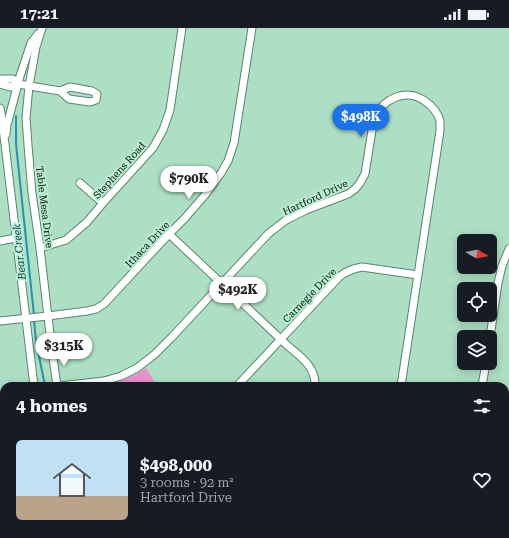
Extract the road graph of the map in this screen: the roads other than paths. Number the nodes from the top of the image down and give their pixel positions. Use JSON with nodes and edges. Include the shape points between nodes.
{"nodes":[{"id":1,"x":182,"y":28,"type":"edge"},
{"id":2,"x":252,"y":28,"type":"edge"},
{"id":3,"x":41,"y":29,"type":"edge"},
{"id":4,"x":0,"y":79,"type":"edge"},
{"id":5,"x":0,"y":84,"type":"edge"},
{"id":6,"x":18,"y":84,"type":"junction"},
{"id":7,"x":29,"y":86,"type":"junction"},
{"id":8,"x":60,"y":91,"type":"dead end"},
{"id":9,"x":0,"y":108,"type":"edge"},
{"id":10,"x":5,"y":144,"type":"junction"},
{"id":11,"x":4,"y":163,"type":"edge"},
{"id":12,"x":80,"y":183,"type":"dead end"},
{"id":13,"x":103,"y":203,"type":"junction"},
{"id":14,"x":169,"y":234,"type":"junction"},
{"id":15,"x":16,"y":238,"type":"junction"},
{"id":16,"x":0,"y":241,"type":"edge"},
{"id":17,"x":40,"y":248,"type":"junction"},
{"id":18,"x":509,"y":249,"type":"edge"},
{"id":19,"x":418,"y":275,"type":"junction"},
{"id":20,"x":222,"y":283,"type":"junction"},
{"id":21,"x":45,"y":316,"type":"junction"},
{"id":22,"x":29,"y":318,"type":"junction"},
{"id":23,"x":0,"y":321,"type":"edge"},
{"id":24,"x":491,"y":330,"type":"edge"},
{"id":25,"x":281,"y":338,"type":"junction"},
{"id":26,"x":485,"y":370,"type":"edge"},
{"id":27,"x":34,"y":382,"type":"edge"},
{"id":28,"x":56,"y":382,"type":"edge"},
{"id":29,"x":95,"y":382,"type":"edge"},
{"id":30,"x":241,"y":382,"type":"edge"},
{"id":31,"x":316,"y":382,"type":"edge"},
{"id":32,"x":402,"y":382,"type":"edge"},
{"id":33,"x":483,"y":382,"type":"edge"}],
"edges":[{"from":1,"to":13,"type":"street","name":"Stephens Road","via":[[170,110],[163,130],[153,148]]},
{"from":2,"to":14,"type":"street","name":"Ithaca Drive","via":[[234,143],[228,161],[205,195]]},
{"from":3,"to":6,"type":"street","name":"Table Mesa Drive","via":[[31,43]]},
{"from":3,"to":7,"type":"street","name":"Table Mesa Drive"},
{"from":4,"to":6,"type":"street","via":[[13,79]]},
{"from":5,"to":6,"type":"street","via":[[11,87]]},
{"from":6,"to":7,"type":"street"},
{"from":6,"to":10,"type":"street","name":"Table Mesa Drive","via":[[7,125]]},
{"from":7,"to":8,"type":"street"},
{"from":7,"to":17,"type":"street","name":"Table Mesa Drive","via":[[26,118],[32,193]]},
{"from":9,"to":10,"type":"street","name":"Table Mesa Drive"},
{"from":10,"to":11,"type":"street","name":"Table Mesa Drive"},
{"from":11,"to":15,"type":"street","name":"Table Mesa Drive"},
{"from":12,"to":13,"type":"street"},
{"from":13,"to":17,"type":"street","name":"Stephens Road","via":[[87,222],[66,240]]},
{"from":14,"to":20,"type":"street"},
{"from":14,"to":21,"type":"street","name":"Ithaca Drive","via":[[104,304],[96,309]]},
{"from":15,"to":16,"type":"street"},
{"from":15,"to":22,"type":"street","name":"Table Mesa Drive"},
{"from":17,"to":21,"type":"street","name":"Table Mesa Drive"},
{"from":18,"to":24,"type":"street","via":[[498,282]]},
{"from":19,"to":20,"type":"street","name":"Hartford Drive","via":[[440,121],[430,104],[412,96],[401,95],[384,104],[374,118],[365,174],[355,189],[286,220]]},
{"from":19,"to":25,"type":"street","name":"Carnegie Drive","via":[[362,267],[352,269],[339,277]]},
{"from":19,"to":32,"type":"street","name":"Hartford Drive"},
{"from":20,"to":25,"type":"street"},
{"from":20,"to":29,"type":"street","name":"Hartford Drive","via":[[155,354],[121,376]]},
{"from":21,"to":22,"type":"street","name":"Ithaca Drive"},
{"from":21,"to":28,"type":"street","name":"Table Mesa Drive"},
{"from":22,"to":23,"type":"street","name":"Ithaca Drive"},
{"from":22,"to":27,"type":"street","name":"Table Mesa Drive"},
{"from":25,"to":30,"type":"street","name":"Carnegie Drive"},
{"from":25,"to":31,"type":"street","via":[[308,363]]},
{"from":26,"to":33,"type":"street"}]}
